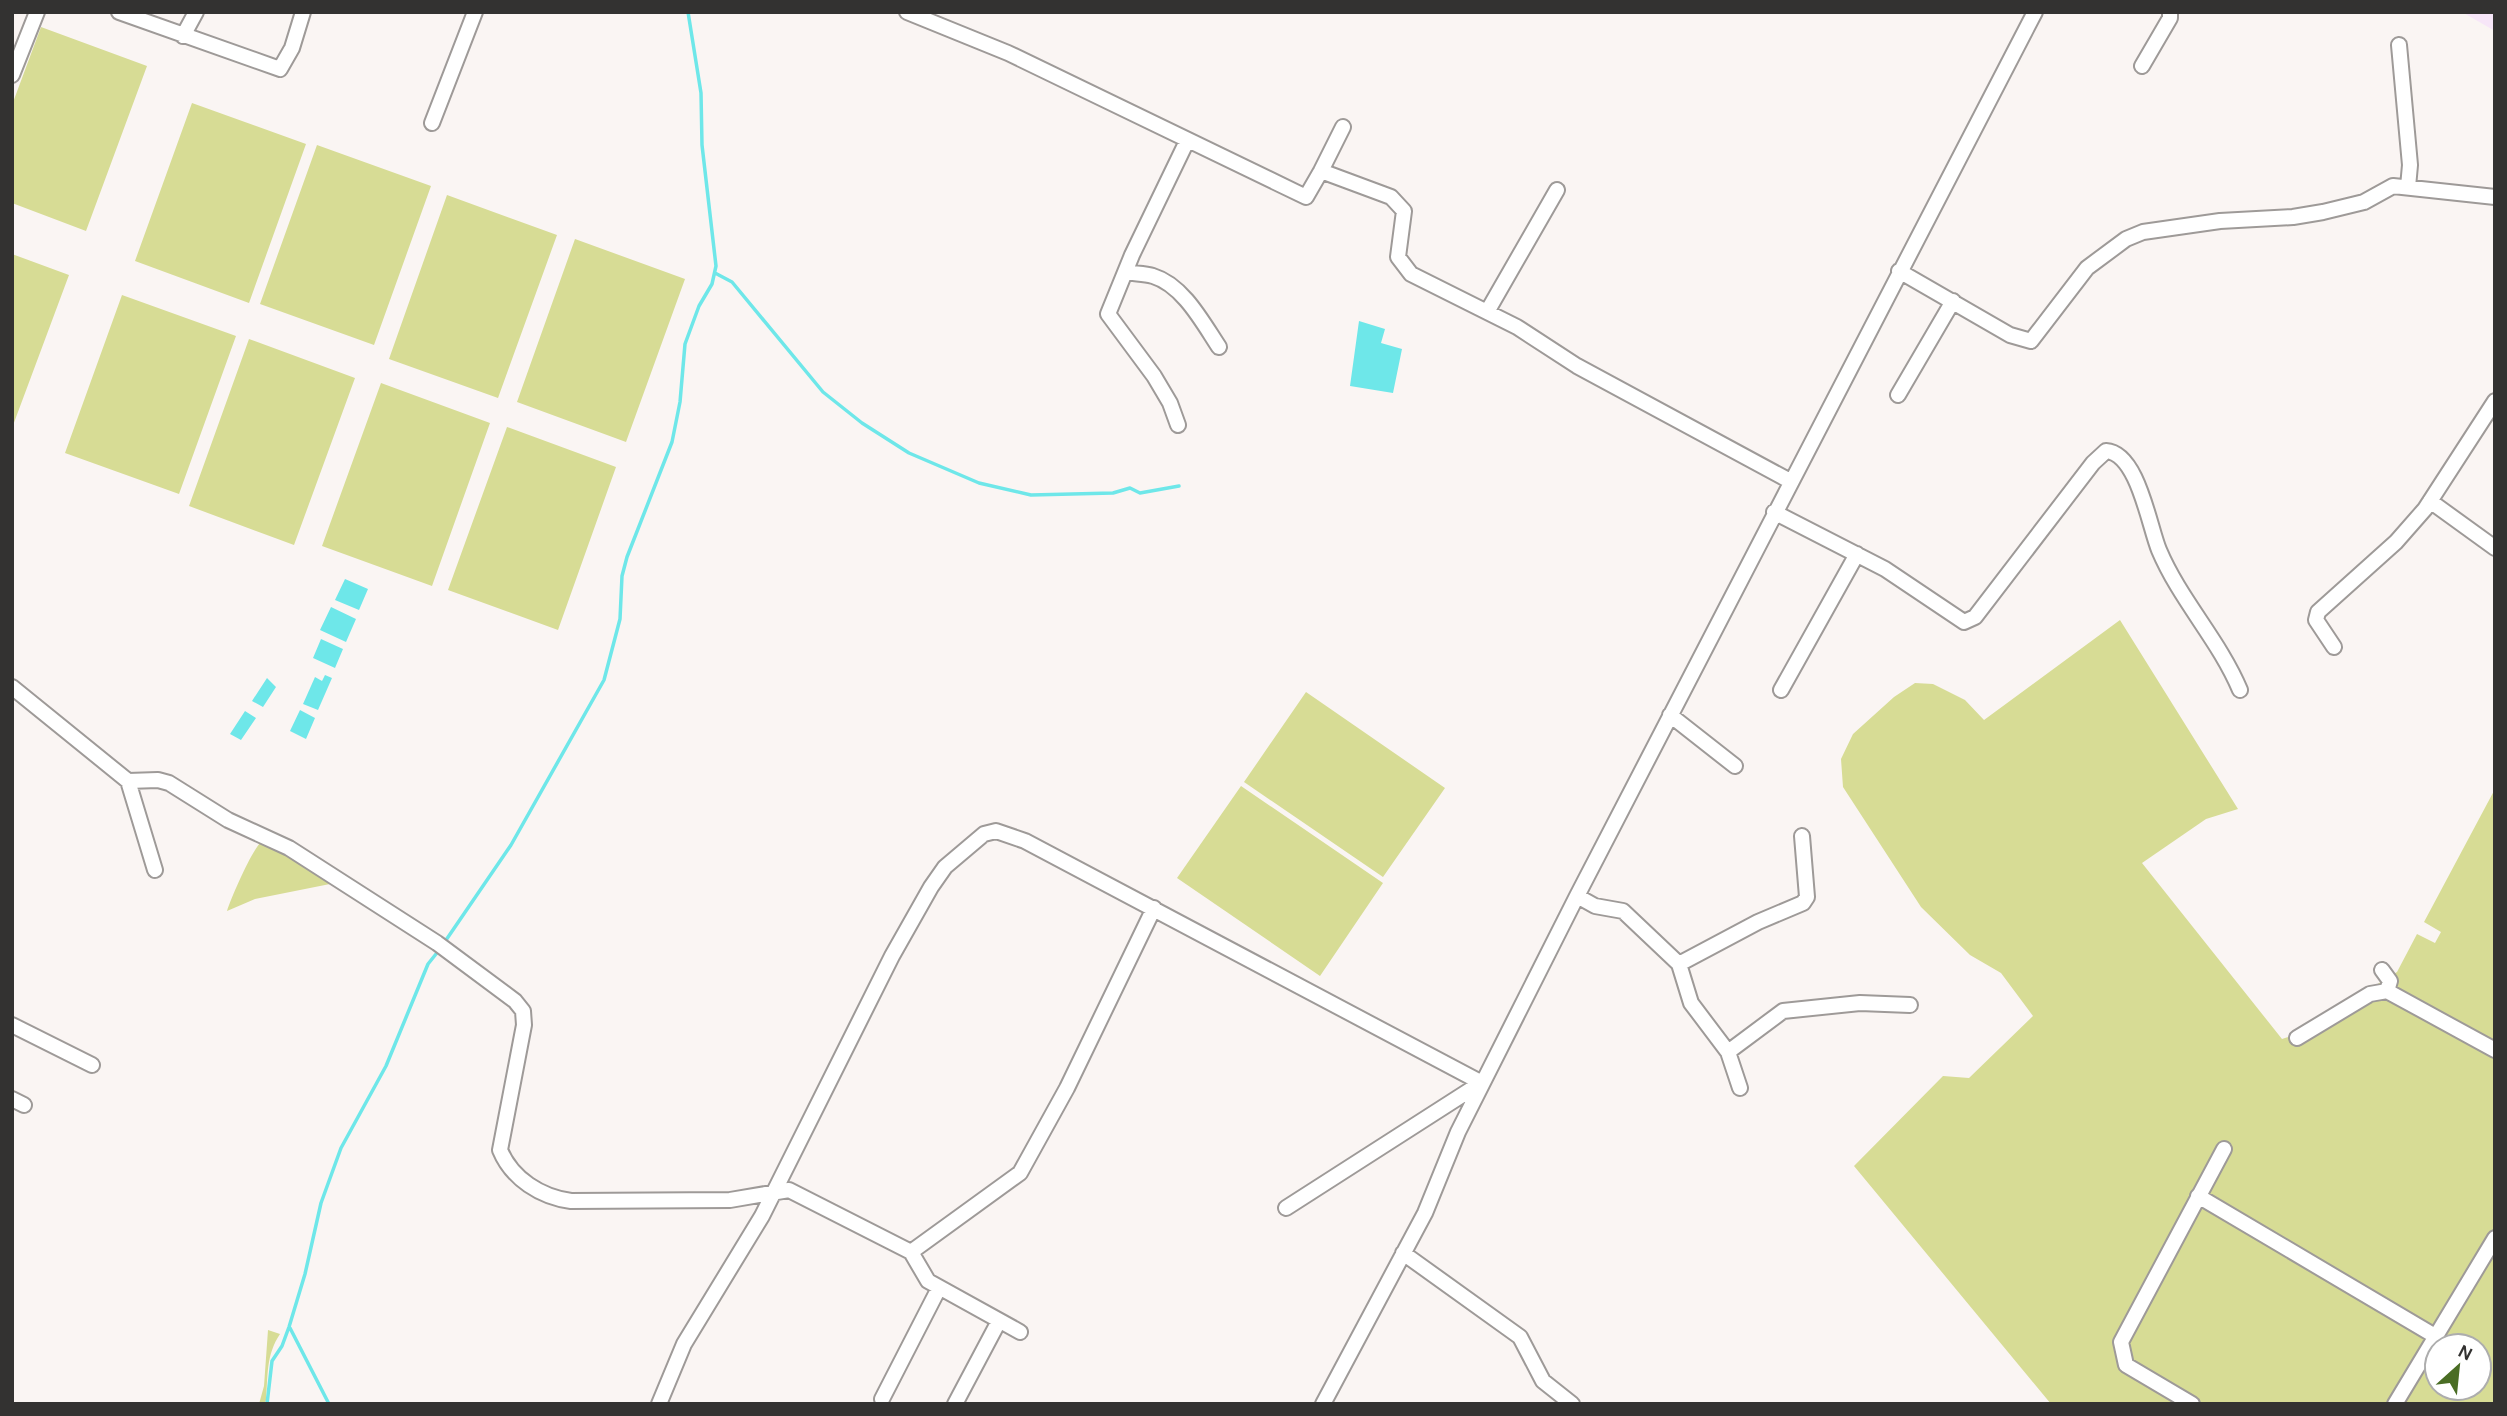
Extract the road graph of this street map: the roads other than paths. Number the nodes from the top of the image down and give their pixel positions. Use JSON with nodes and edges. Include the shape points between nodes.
{"nodes":[{"id":1,"x":37,"y":12,"type":"edge"},
{"id":2,"x":119,"y":12,"type":"edge"},
{"id":3,"x":196,"y":12,"type":"edge"},
{"id":4,"x":303,"y":12,"type":"edge"},
{"id":5,"x":475,"y":12,"type":"edge"},
{"id":6,"x":907,"y":12,"type":"edge"},
{"id":7,"x":2035,"y":12,"type":"edge"},
{"id":8,"x":2170,"y":12,"type":"edge"},
{"id":9,"x":183,"y":36,"type":"junction"},
{"id":10,"x":2399,"y":45,"type":"dead end"},
{"id":11,"x":2143,"y":66,"type":"dead end"},
{"id":12,"x":12,"y":75,"type":"edge"},
{"id":13,"x":432,"y":122,"type":"dead end"},
{"id":14,"x":1343,"y":127,"type":"dead end"},
{"id":15,"x":1187,"y":141,"type":"junction"},
{"id":16,"x":1321,"y":171,"type":"junction"},
{"id":17,"x":2408,"y":187,"type":"junction"},
{"id":18,"x":1556,"y":190,"type":"dead end"},
{"id":19,"x":2495,"y":197,"type":"edge"},
{"id":20,"x":1899,"y":271,"type":"junction"},
{"id":21,"x":1125,"y":272,"type":"junction"},
{"id":22,"x":1953,"y":301,"type":"junction"},
{"id":23,"x":1486,"y":312,"type":"junction"},
{"id":24,"x":1219,"y":347,"type":"dead end"},
{"id":25,"x":1898,"y":395,"type":"dead end"},
{"id":26,"x":2495,"y":401,"type":"edge"},
{"id":27,"x":1178,"y":425,"type":"dead end"},
{"id":28,"x":1790,"y":481,"type":"junction"},
{"id":29,"x":2430,"y":501,"type":"junction"},
{"id":30,"x":1774,"y":512,"type":"junction"},
{"id":31,"x":2495,"y":548,"type":"edge"},
{"id":32,"x":1857,"y":554,"type":"junction"},
{"id":33,"x":2334,"y":647,"type":"dead end"},
{"id":34,"x":12,"y":687,"type":"edge"},
{"id":35,"x":1781,"y":690,"type":"dead end"},
{"id":36,"x":2240,"y":690,"type":"dead end"},
{"id":37,"x":1670,"y":715,"type":"junction"},
{"id":38,"x":1735,"y":766,"type":"dead end"},
{"id":39,"x":128,"y":781,"type":"junction"},
{"id":40,"x":1802,"y":836,"type":"dead end"},
{"id":41,"x":155,"y":870,"type":"dead end"},
{"id":42,"x":1577,"y":896,"type":"junction"},
{"id":43,"x":1154,"y":908,"type":"junction"},
{"id":44,"x":1679,"y":964,"type":"junction"},
{"id":45,"x":2382,"y":970,"type":"dead end"},
{"id":46,"x":2387,"y":990,"type":"junction"},
{"id":47,"x":1910,"y":1005,"type":"dead end"},
{"id":48,"x":12,"y":1025,"type":"edge"},
{"id":49,"x":2297,"y":1038,"type":"dead end"},
{"id":50,"x":2495,"y":1050,"type":"edge"},
{"id":51,"x":1728,"y":1052,"type":"junction"},
{"id":52,"x":92,"y":1065,"type":"dead end"},
{"id":53,"x":1482,"y":1083,"type":"junction"},
{"id":54,"x":1740,"y":1088,"type":"dead end"},
{"id":55,"x":2224,"y":1149,"type":"dead end"},
{"id":56,"x":773,"y":1191,"type":"junction"},
{"id":57,"x":2198,"y":1196,"type":"junction"},
{"id":58,"x":1286,"y":1208,"type":"dead end"},
{"id":59,"x":2495,"y":1238,"type":"edge"},
{"id":60,"x":911,"y":1252,"type":"junction"},
{"id":61,"x":1403,"y":1252,"type":"junction"},
{"id":62,"x":939,"y":1288,"type":"junction"},
{"id":63,"x":999,"y":1321,"type":"junction"},
{"id":64,"x":1020,"y":1332,"type":"dead end"},
{"id":65,"x":2428,"y":1332,"type":"edge"},
{"id":66,"x":2437,"y":1332,"type":"edge"},
{"id":67,"x":2423,"y":1356,"type":"edge"},
{"id":68,"x":882,"y":1399,"type":"dead end"},
{"id":69,"x":659,"y":1404,"type":"edge"},
{"id":70,"x":955,"y":1404,"type":"edge"},
{"id":71,"x":1323,"y":1404,"type":"edge"},
{"id":72,"x":1572,"y":1404,"type":"edge"},
{"id":73,"x":2192,"y":1404,"type":"edge"},
{"id":74,"x":2395,"y":1404,"type":"edge"}],
"edges":[{"from":1,"to":12,"type":"street"},
{"from":2,"to":9,"type":"street"},
{"from":3,"to":9,"type":"street"},
{"from":4,"to":9,"type":"street","via":[[280,69]]},
{"from":5,"to":13,"type":"street"},
{"from":6,"to":15,"type":"street","via":[[1008,53]]},
{"from":7,"to":20,"type":"street"},
{"from":8,"to":11,"type":"street"},
{"from":10,"to":17,"type":"street"},
{"from":14,"to":16,"type":"street"},
{"from":15,"to":16,"type":"street","via":[[1306,197]]},
{"from":15,"to":21,"type":"street"},
{"from":16,"to":23,"type":"street","via":[[1400,204],[1405,219],[1397,248],[1402,266]]},
{"from":17,"to":19,"type":"street"},
{"from":17,"to":22,"type":"street","via":[[2393,186],[2364,202],[2303,216],[2143,232],[2087,268],[2031,341],[2010,335]]},
{"from":18,"to":23,"type":"street"},
{"from":20,"to":22,"type":"street"},
{"from":20,"to":28,"type":"street"},
{"from":21,"to":24,"type":"street","via":[[1163,281],[1188,302]]},
{"from":21,"to":27,"type":"street","via":[[1109,309],[1110,320],[1154,376]]},
{"from":22,"to":25,"type":"street"},
{"from":23,"to":28,"type":"street"},
{"from":26,"to":29,"type":"street"},
{"from":28,"to":30,"type":"street"},
{"from":29,"to":31,"type":"street"},
{"from":29,"to":33,"type":"street","via":[[2396,542],[2318,612],[2316,620]]},
{"from":30,"to":32,"type":"street"},
{"from":30,"to":37,"type":"street"},
{"from":32,"to":35,"type":"street"},
{"from":32,"to":36,"type":"street","via":[[1964,622],[1975,617],[2093,463],[2106,451],[2113,452],[2123,458],[2140,489],[2158,548],[2174,580]]},
{"from":34,"to":39,"type":"street"},
{"from":37,"to":38,"type":"street"},
{"from":37,"to":42,"type":"street"},
{"from":39,"to":41,"type":"street"},
{"from":39,"to":56,"type":"street","via":[[169,783],[228,820],[289,848],[443,947],[516,1001],[524,1025],[500,1150],[504,1161],[536,1190],[571,1201],[730,1200]]},
{"from":40,"to":44,"type":"street","via":[[1807,897],[1803,903]]},
{"from":42,"to":44,"type":"street","via":[[1595,906],[1623,911]]},
{"from":42,"to":53,"type":"street"},
{"from":43,"to":53,"type":"street"},
{"from":43,"to":56,"type":"street","via":[[1007,833],[984,834],[945,867],[931,887]]},
{"from":43,"to":60,"type":"street","via":[[1024,1167]]},
{"from":44,"to":51,"type":"street","via":[[1691,1003]]},
{"from":45,"to":46,"type":"street","via":[[2390,981]]},
{"from":46,"to":49,"type":"street","via":[[2370,995]]},
{"from":46,"to":50,"type":"street"},
{"from":47,"to":51,"type":"street","via":[[1860,1003],[1783,1011]]},
{"from":48,"to":52,"type":"street"},
{"from":51,"to":54,"type":"street"},
{"from":53,"to":58,"type":"street"},
{"from":53,"to":61,"type":"street"},
{"from":55,"to":57,"type":"street"},
{"from":56,"to":60,"type":"street","via":[[789,1190]]},
{"from":56,"to":69,"type":"street","via":[[684,1344]]},
{"from":57,"to":65,"type":"street"},
{"from":57,"to":73,"type":"street","via":[[2120,1342],[2126,1365]]},
{"from":59,"to":66,"type":"street"},
{"from":60,"to":62,"type":"street","via":[[928,1281]]},
{"from":61,"to":71,"type":"street"},
{"from":61,"to":72,"type":"street","via":[[1520,1337],[1543,1381]]},
{"from":62,"to":63,"type":"street"},
{"from":62,"to":68,"type":"street"},
{"from":63,"to":64,"type":"street"},
{"from":63,"to":70,"type":"street"},
{"from":67,"to":74,"type":"street"}]}
